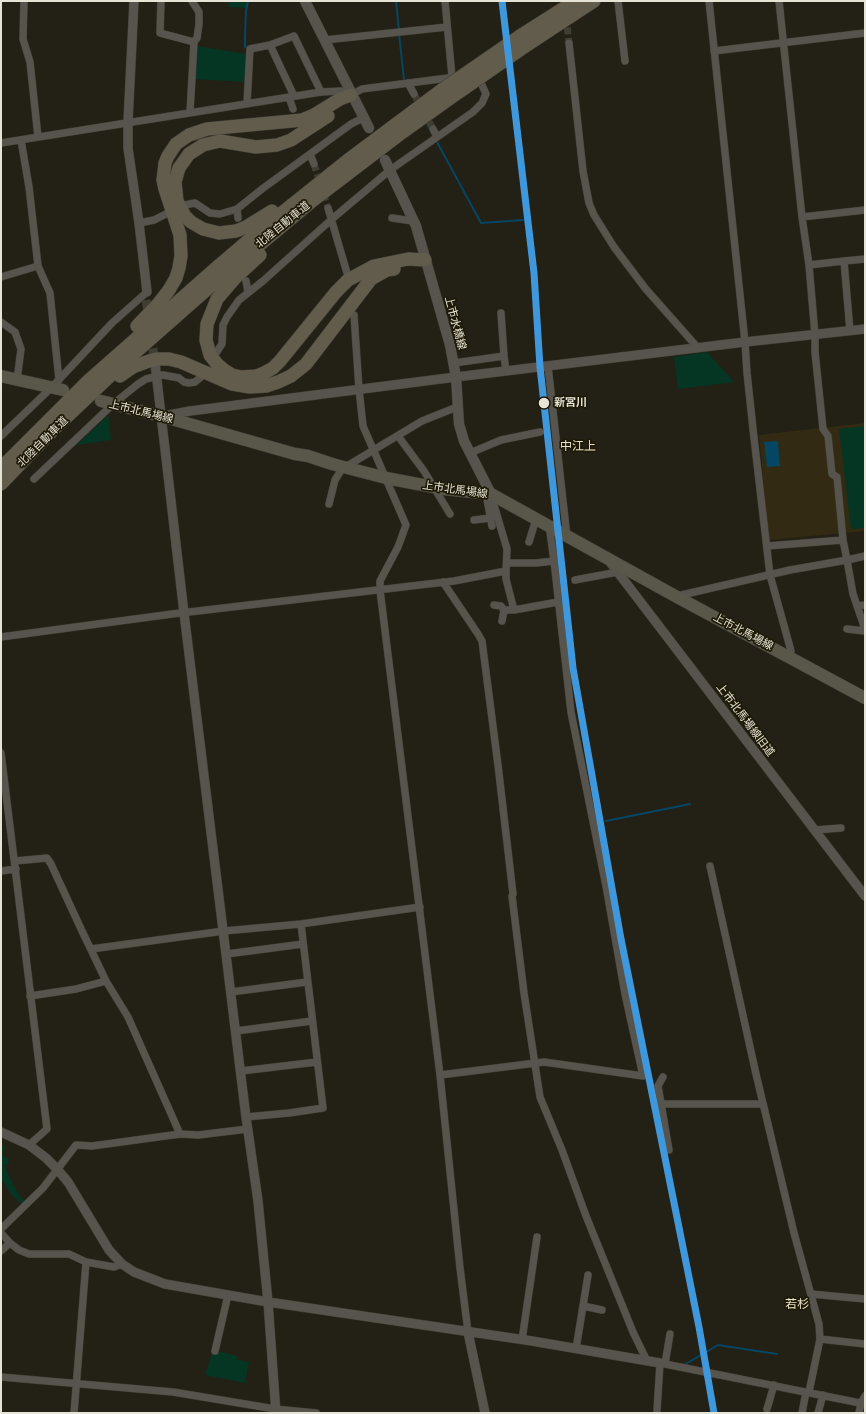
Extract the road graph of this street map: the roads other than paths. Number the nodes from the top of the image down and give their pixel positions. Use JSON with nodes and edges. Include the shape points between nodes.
{"nodes":[{"id":1,"x":24,"y":1,"type":"edge"},
{"id":2,"x":134,"y":1,"type":"edge"},
{"id":3,"x":161,"y":1,"type":"edge"},
{"id":4,"x":192,"y":1,"type":"edge"},
{"id":5,"x":305,"y":1,"type":"edge"},
{"id":6,"x":445,"y":1,"type":"edge"},
{"id":7,"x":575,"y":1,"type":"edge"},
{"id":8,"x":594,"y":1,"type":"edge"},
{"id":9,"x":618,"y":1,"type":"edge"},
{"id":10,"x":709,"y":1,"type":"edge"},
{"id":11,"x":779,"y":1,"type":"edge"},
{"id":12,"x":447,"y":26,"type":"junction"},
{"id":13,"x":865,"y":33,"type":"edge"},
{"id":14,"x":325,"y":40,"type":"junction"},
{"id":15,"x":523,"y":41,"type":"junction"},
{"id":16,"x":194,"y":42,"type":"junction"},
{"id":17,"x":783,"y":42,"type":"junction"},
{"id":18,"x":569,"y":43,"type":"tunnel mouth"},
{"id":19,"x":267,"y":46,"type":"junction"},
{"id":20,"x":714,"y":50,"type":"junction"},
{"id":21,"x":625,"y":61,"type":"dead end"},
{"id":22,"x":452,"y":77,"type":"junction"},
{"id":23,"x":408,"y":83,"type":"junction"},
{"id":24,"x":321,"y":92,"type":"junction"},
{"id":25,"x":414,"y":94,"type":"tunnel mouth"},
{"id":26,"x":446,"y":94,"type":"junction"},
{"id":27,"x":351,"y":95,"type":"junction"},
{"id":28,"x":292,"y":96,"type":"junction"},
{"id":29,"x":247,"y":103,"type":"junction"},
{"id":30,"x":293,"y":109,"type":"dead end"},
{"id":31,"x":190,"y":112,"type":"junction"},
{"id":32,"x":404,"y":117,"type":"junction"},
{"id":33,"x":363,"y":118,"type":"junction"},
{"id":34,"x":128,"y":122,"type":"junction"},
{"id":35,"x":369,"y":128,"type":"dead end"},
{"id":36,"x":433,"y":129,"type":"tunnel mouth"},
{"id":37,"x":38,"y":137,"type":"junction"},
{"id":38,"x":437,"y":137,"type":"junction"},
{"id":39,"x":22,"y":140,"type":"junction"},
{"id":40,"x":1,"y":142,"type":"edge"},
{"id":41,"x":310,"y":154,"type":"junction"},
{"id":42,"x":385,"y":160,"type":"dead end"},
{"id":43,"x":314,"y":164,"type":"tunnel mouth"},
{"id":44,"x":354,"y":169,"type":"junction"},
{"id":45,"x":390,"y":170,"type":"junction"},
{"id":46,"x":185,"y":204,"type":"dead end"},
{"id":47,"x":328,"y":208,"type":"tunnel mouth"},
{"id":48,"x":237,"y":209,"type":"junction"},
{"id":49,"x":865,"y":210,"type":"edge"},
{"id":50,"x":166,"y":214,"type":"dead end"},
{"id":51,"x":802,"y":217,"type":"junction"},
{"id":52,"x":238,"y":218,"type":"dead end"},
{"id":53,"x":392,"y":218,"type":"dead end"},
{"id":54,"x":332,"y":219,"type":"junction"},
{"id":55,"x":414,"y":221,"type":"junction"},
{"id":56,"x":139,"y":223,"type":"junction"},
{"id":57,"x":865,"y":259,"type":"edge"},
{"id":58,"x":425,"y":260,"type":"junction"},
{"id":59,"x":844,"y":261,"type":"junction"},
{"id":60,"x":809,"y":265,"type":"junction"},
{"id":61,"x":38,"y":266,"type":"junction"},
{"id":62,"x":347,"y":273,"type":"dead end"},
{"id":63,"x":1,"y":277,"type":"edge"},
{"id":64,"x":246,"y":281,"type":"dead end"},
{"id":65,"x":248,"y":292,"type":"junction"},
{"id":66,"x":147,"y":296,"type":"joint"},
{"id":67,"x":501,"y":313,"type":"dead end"},
{"id":68,"x":354,"y":315,"type":"dead end"},
{"id":69,"x":1,"y":322,"type":"edge"},
{"id":70,"x":865,"y":329,"type":"edge"},
{"id":71,"x":850,"y":331,"type":"junction"},
{"id":72,"x":815,"y":335,"type":"junction"},
{"id":73,"x":746,"y":342,"type":"junction"},
{"id":74,"x":698,"y":348,"type":"junction"},
{"id":75,"x":216,"y":353,"type":"dead end"},
{"id":76,"x":504,"y":356,"type":"junction"},
{"id":77,"x":155,"y":363,"type":"tunnel mouth"},
{"id":78,"x":454,"y":364,"type":"junction"},
{"id":79,"x":548,"y":366,"type":"junction"},
{"id":80,"x":506,"y":371,"type":"junction"},
{"id":81,"x":156,"y":375,"type":"junction"},
{"id":82,"x":1,"y":376,"type":"edge"},
{"id":83,"x":201,"y":377,"type":"dead end"},
{"id":84,"x":456,"y":377,"type":"junction"},
{"id":85,"x":17,"y":380,"type":"junction"},
{"id":86,"x":58,"y":386,"type":"junction"},
{"id":87,"x":359,"y":389,"type":"junction"},
{"id":88,"x":106,"y":403,"type":"junction"},
{"id":89,"x":457,"y":407,"type":"junction"},
{"id":90,"x":161,"y":416,"type":"junction"},
{"id":91,"x":50,"y":419,"type":"junction"},
{"id":92,"x":540,"y":432,"type":"dead end"},
{"id":93,"x":1,"y":436,"type":"edge"},
{"id":94,"x":398,"y":436,"type":"junction"},
{"id":95,"x":373,"y":450,"type":"junction"},
{"id":96,"x":470,"y":453,"type":"junction"},
{"id":97,"x":18,"y":466,"type":"junction"},
{"id":98,"x":346,"y":467,"type":"junction"},
{"id":99,"x":1,"y":468,"type":"edge"},
{"id":100,"x":386,"y":478,"type":"junction"},
{"id":101,"x":34,"y":479,"type":"dead end"},
{"id":102,"x":1,"y":484,"type":"edge"},
{"id":103,"x":435,"y":488,"type":"junction"},
{"id":104,"x":491,"y":494,"type":"junction"},
{"id":105,"x":329,"y":504,"type":"dead end"},
{"id":106,"x":450,"y":514,"type":"dead end"},
{"id":107,"x":536,"y":519,"type":"junction"},
{"id":108,"x":474,"y":520,"type":"dead end"},
{"id":109,"x":551,"y":528,"type":"junction"},
{"id":110,"x":567,"y":537,"type":"junction"},
{"id":111,"x":843,"y":540,"type":"junction"},
{"id":112,"x":529,"y":542,"type":"dead end"},
{"id":113,"x":767,"y":546,"type":"junction"},
{"id":114,"x":865,"y":556,"type":"edge"},
{"id":115,"x":607,"y":558,"type":"junction"},
{"id":116,"x":847,"y":560,"type":"junction"},
{"id":117,"x":554,"y":561,"type":"junction"},
{"id":118,"x":507,"y":563,"type":"junction"},
{"id":119,"x":506,"y":571,"type":"junction"},
{"id":120,"x":618,"y":572,"type":"junction"},
{"id":121,"x":770,"y":575,"type":"junction"},
{"id":122,"x":576,"y":580,"type":"dead end"},
{"id":123,"x":443,"y":582,"type":"junction"},
{"id":124,"x":380,"y":590,"type":"junction"},
{"id":125,"x":676,"y":596,"type":"junction"},
{"id":126,"x":558,"y":602,"type":"junction"},
{"id":127,"x":494,"y":605,"type":"dead end"},
{"id":128,"x":865,"y":605,"type":"edge"},
{"id":129,"x":857,"y":606,"type":"junction"},
{"id":130,"x":504,"y":610,"type":"junction"},
{"id":131,"x":514,"y":610,"type":"junction"},
{"id":132,"x":184,"y":613,"type":"junction"},
{"id":133,"x":502,"y":621,"type":"dead end"},
{"id":134,"x":847,"y":629,"type":"dead end"},
{"id":135,"x":865,"y":630,"type":"edge"},
{"id":136,"x":1,"y":637,"type":"edge"},
{"id":137,"x":789,"y":657,"type":"junction"},
{"id":138,"x":865,"y":698,"type":"edge"},
{"id":139,"x":1,"y":753,"type":"edge"},
{"id":140,"x":841,"y":828,"type":"dead end"},
{"id":141,"x":815,"y":830,"type":"junction"},
{"id":142,"x":15,"y":860,"type":"junction"},
{"id":143,"x":710,"y":866,"type":"dead end"},
{"id":144,"x":16,"y":869,"type":"junction"},
{"id":145,"x":1,"y":871,"type":"edge"},
{"id":146,"x":863,"y":890,"type":"edge"},
{"id":147,"x":420,"y":907,"type":"junction"},
{"id":148,"x":301,"y":924,"type":"junction"},
{"id":149,"x":224,"y":931,"type":"junction"},
{"id":150,"x":303,"y":944,"type":"junction"},
{"id":151,"x":91,"y":949,"type":"junction"},
{"id":152,"x":227,"y":954,"type":"junction"},
{"id":153,"x":106,"y":981,"type":"junction"},
{"id":154,"x":308,"y":982,"type":"junction"},
{"id":155,"x":231,"y":992,"type":"junction"},
{"id":156,"x":30,"y":996,"type":"junction"},
{"id":157,"x":312,"y":1020,"type":"junction"},
{"id":158,"x":236,"y":1030,"type":"junction"},
{"id":159,"x":317,"y":1062,"type":"junction"},
{"id":160,"x":534,"y":1063,"type":"junction"},
{"id":161,"x":240,"y":1071,"type":"junction"},
{"id":162,"x":440,"y":1075,"type":"junction"},
{"id":163,"x":662,"y":1077,"type":"dead end"},
{"id":164,"x":661,"y":1104,"type":"junction"},
{"id":165,"x":763,"y":1104,"type":"junction"},
{"id":166,"x":246,"y":1117,"type":"junction"},
{"id":167,"x":248,"y":1129,"type":"junction"},
{"id":168,"x":1,"y":1132,"type":"edge"},
{"id":169,"x":180,"y":1134,"type":"junction"},
{"id":170,"x":29,"y":1145,"type":"junction"},
{"id":171,"x":669,"y":1150,"type":"dead end"},
{"id":172,"x":57,"y":1169,"type":"junction"},
{"id":173,"x":1,"y":1231,"type":"edge"},
{"id":174,"x":537,"y":1237,"type":"dead end"},
{"id":175,"x":10,"y":1243,"type":"junction"},
{"id":176,"x":1,"y":1251,"type":"edge"},
{"id":177,"x":86,"y":1262,"type":"junction"},
{"id":178,"x":122,"y":1264,"type":"junction"},
{"id":179,"x":588,"y":1275,"type":"dead end"},
{"id":180,"x":811,"y":1294,"type":"junction"},
{"id":181,"x":228,"y":1295,"type":"junction"},
{"id":182,"x":865,"y":1299,"type":"edge"},
{"id":183,"x":268,"y":1302,"type":"junction"},
{"id":184,"x":583,"y":1306,"type":"junction"},
{"id":185,"x":602,"y":1310,"type":"dead end"},
{"id":186,"x":468,"y":1332,"type":"junction"},
{"id":187,"x":670,"y":1334,"type":"dead end"},
{"id":188,"x":820,"y":1339,"type":"junction"},
{"id":189,"x":522,"y":1340,"type":"junction"},
{"id":190,"x":865,"y":1344,"type":"edge"},
{"id":191,"x":576,"y":1348,"type":"junction"},
{"id":192,"x":215,"y":1351,"type":"dead end"},
{"id":193,"x":647,"y":1361,"type":"junction"},
{"id":194,"x":662,"y":1363,"type":"junction"},
{"id":195,"x":1,"y":1378,"type":"edge"},
{"id":196,"x":77,"y":1384,"type":"junction"},
{"id":197,"x":774,"y":1385,"type":"junction"},
{"id":198,"x":808,"y":1392,"type":"junction"},
{"id":199,"x":823,"y":1395,"type":"junction"},
{"id":200,"x":864,"y":1401,"type":"edge"},
{"id":201,"x":767,"y":1408,"type":"dead end"},
{"id":202,"x":657,"y":1410,"type":"dead end"},
{"id":203,"x":275,"y":1411,"type":"edge"},
{"id":204,"x":74,"y":1413,"type":"edge"},
{"id":205,"x":316,"y":1413,"type":"edge"},
{"id":206,"x":485,"y":1413,"type":"edge"},
{"id":207,"x":802,"y":1413,"type":"edge"},
{"id":208,"x":818,"y":1413,"type":"edge"},
{"id":209,"x":859,"y":1413,"type":"edge"}],
"edges":[{"from":1,"to":37,"type":"street","via":[[23,39],[30,62]]},
{"from":2,"to":34,"type":"street"},
{"from":3,"to":16,"type":"street","via":[[160,33]]},
{"from":4,"to":16,"type":"street","via":[[199,12],[197,38]]},
{"from":5,"to":14,"type":"main road"},
{"from":6,"to":12,"type":"street"},
{"from":7,"to":15,"type":"highway","name":"北陸自動車道"},
{"from":8,"to":15,"type":"highway","name":"北陸自動車道"},
{"from":9,"to":21,"type":"street"},
{"from":10,"to":20,"type":"street"},
{"from":11,"to":17,"type":"street"},
{"from":12,"to":14,"type":"street"},
{"from":12,"to":22,"type":"street"},
{"from":13,"to":17,"type":"street"},
{"from":14,"to":27,"type":"main road"},
{"from":15,"to":26,"type":"highway","name":"北陸自動車道","bridge":true},
{"from":16,"to":31,"type":"street"},
{"from":17,"to":20,"type":"street"},
{"from":17,"to":51,"type":"street"},
{"from":18,"to":74,"type":"street","via":[[589,204],[614,247],[645,288]]},
{"from":19,"to":24,"type":"street","via":[[294,36]]},
{"from":19,"to":28,"type":"street"},
{"from":19,"to":29,"type":"street","via":[[250,50]]},
{"from":20,"to":73,"type":"street"},
{"from":22,"to":23,"type":"street"},
{"from":22,"to":38,"type":"street","via":[[478,76],[486,94],[482,103],[472,112]]},
{"from":23,"to":25,"type":"street"},
{"from":23,"to":27,"type":"street","via":[[362,89]]},
{"from":24,"to":27,"type":"street","via":[[341,90]]},
{"from":24,"to":28,"type":"street"},
{"from":26,"to":32,"type":"highway","name":"北陸自動車道"},
{"from":26,"to":44,"type":"highway","name":"北陸自動車道"},
{"from":27,"to":32,"type":"highway","via":[[313,126],[277,146],[256,147],[220,141],[195,149],[184,160],[176,175],[175,191],[181,210],[191,222],[211,232],[226,233],[246,227]]},
{"from":27,"to":33,"type":"main road"},
{"from":27,"to":91,"type":"highway","via":[[302,120],[208,129],[189,135],[176,144],[165,163],[163,180],[180,235],[181,256],[176,278],[158,304]]},
{"from":28,"to":29,"type":"street"},
{"from":28,"to":30,"type":"street"},
{"from":29,"to":31,"type":"street"},
{"from":31,"to":34,"type":"street"},
{"from":32,"to":91,"type":"highway","name":"北陸自動車道","via":[[299,198],[216,268],[88,381]]},
{"from":33,"to":35,"type":"main road"},
{"from":33,"to":41,"type":"street"},
{"from":34,"to":37,"type":"street"},
{"from":34,"to":56,"type":"street","via":[[128,148]]},
{"from":36,"to":38,"type":"street"},
{"from":37,"to":39,"type":"street"},
{"from":38,"to":45,"type":"street"},
{"from":39,"to":40,"type":"street"},
{"from":39,"to":61,"type":"street"},
{"from":41,"to":43,"type":"street"},
{"from":41,"to":48,"type":"street"},
{"from":42,"to":45,"type":"main road","name":"上市水橋線"},
{"from":44,"to":58,"type":"highway","via":[[235,278],[217,299],[209,316],[206,333],[210,355],[217,364],[241,377],[264,374],[280,361],[348,280],[374,266],[408,259]]},
{"from":44,"to":97,"type":"highway","name":"北陸自動車道","via":[[268,237],[173,319],[55,428]]},
{"from":45,"to":54,"type":"street"},
{"from":45,"to":55,"type":"main road","name":"上市水橋線"},
{"from":46,"to":48,"type":"street","via":[[194,203],[210,213],[220,214]]},
{"from":47,"to":54,"type":"street"},
{"from":48,"to":52,"type":"street"},
{"from":49,"to":51,"type":"street"},
{"from":50,"to":56,"type":"street"},
{"from":51,"to":60,"type":"street"},
{"from":53,"to":55,"type":"street"},
{"from":54,"to":62,"type":"street"},
{"from":54,"to":65,"type":"street"},
{"from":55,"to":58,"type":"main road","name":"上市水橋線"},
{"from":56,"to":66,"type":"street"},
{"from":57,"to":59,"type":"street"},
{"from":58,"to":78,"type":"main road","name":"上市水橋線"},
{"from":58,"to":97,"type":"highway","via":[[387,270],[371,279],[313,356],[291,376],[266,386],[250,387],[232,384],[181,362],[169,359],[149,361],[133,367],[108,385]]},
{"from":59,"to":60,"type":"street"},
{"from":59,"to":71,"type":"street"},
{"from":60,"to":72,"type":"street"},
{"from":61,"to":63,"type":"street"},
{"from":61,"to":86,"type":"street","via":[[50,293]]},
{"from":64,"to":65,"type":"street"},
{"from":65,"to":75,"type":"street","via":[[227,317],[223,325],[222,344]]},
{"from":66,"to":86,"type":"street","via":[[112,323]]},
{"from":67,"to":76,"type":"street"},
{"from":68,"to":87,"type":"street"},
{"from":69,"to":85,"type":"street","via":[[15,332],[21,349]]},
{"from":70,"to":71,"type":"street"},
{"from":71,"to":72,"type":"street"},
{"from":72,"to":73,"type":"street"},
{"from":72,"to":111,"type":"street","via":[[823,429],[828,436],[832,474],[837,477]]},
{"from":73,"to":74,"type":"street"},
{"from":73,"to":113,"type":"street","via":[[752,428]]},
{"from":74,"to":79,"type":"street"},
{"from":76,"to":78,"type":"street"},
{"from":76,"to":80,"type":"street"},
{"from":77,"to":81,"type":"street"},
{"from":78,"to":84,"type":"main road","name":"上市水橋線"},
{"from":79,"to":80,"type":"street"},
{"from":79,"to":110,"type":"street"},
{"from":80,"to":84,"type":"street"},
{"from":81,"to":83,"type":"street","via":[[172,376],[190,383]]},
{"from":81,"to":88,"type":"street"},
{"from":81,"to":90,"type":"street"},
{"from":82,"to":85,"type":"main road"},
{"from":84,"to":87,"type":"street"},
{"from":84,"to":89,"type":"main road","name":"上市水橋線"},
{"from":85,"to":86,"type":"main road"},
{"from":86,"to":93,"type":"street"},
{"from":87,"to":90,"type":"street"},
{"from":87,"to":95,"type":"street","via":[[363,426]]},
{"from":88,"to":90,"type":"main road","name":"上市北馬場線"},
{"from":88,"to":101,"type":"street"},
{"from":89,"to":94,"type":"street","via":[[422,421]]},
{"from":89,"to":96,"type":"main road","name":"上市水橋線","via":[[459,424]]},
{"from":90,"to":98,"type":"main road","name":"上市北馬場線"},
{"from":90,"to":132,"type":"street"},
{"from":91,"to":99,"type":"highway","name":"北陸自動車道"},
{"from":92,"to":96,"type":"street","via":[[501,440]]},
{"from":94,"to":95,"type":"street"},
{"from":94,"to":103,"type":"street"},
{"from":95,"to":98,"type":"street"},
{"from":95,"to":100,"type":"street"},
{"from":96,"to":104,"type":"main road","name":"上市水橋線"},
{"from":97,"to":102,"type":"highway","name":"北陸自動車道"},
{"from":98,"to":100,"type":"main road","name":"上市北馬場線"},
{"from":98,"to":105,"type":"street","via":[[335,480]]},
{"from":100,"to":103,"type":"main road","name":"上市北馬場線"},
{"from":100,"to":124,"type":"street","via":[[406,525],[380,581]]},
{"from":103,"to":104,"type":"main road","name":"上市北馬場線"},
{"from":103,"to":106,"type":"street"},
{"from":104,"to":107,"type":"main road","name":"上市北馬場線"},
{"from":104,"to":108,"type":"street","via":[[487,499],[492,522]]},
{"from":104,"to":118,"type":"street","via":[[507,549]]},
{"from":107,"to":109,"type":"main road","name":"上市北馬場線"},
{"from":107,"to":112,"type":"street"},
{"from":109,"to":110,"type":"main road","name":"上市北馬場線"},
{"from":109,"to":117,"type":"street"},
{"from":110,"to":115,"type":"main road","name":"上市北馬場線"},
{"from":111,"to":113,"type":"street"},
{"from":111,"to":116,"type":"street"},
{"from":113,"to":121,"type":"street"},
{"from":114,"to":116,"type":"street"},
{"from":115,"to":120,"type":"street","name":"上市北馬場線旧道"},
{"from":115,"to":125,"type":"main road","name":"上市北馬場線"},
{"from":116,"to":121,"type":"street"},
{"from":116,"to":129,"type":"street"},
{"from":117,"to":118,"type":"street"},
{"from":117,"to":126,"type":"street"},
{"from":118,"to":119,"type":"street"},
{"from":119,"to":123,"type":"street"},
{"from":119,"to":131,"type":"street"},
{"from":120,"to":122,"type":"street"},
{"from":120,"to":141,"type":"street","name":"上市北馬場線旧道"},
{"from":121,"to":125,"type":"street"},
{"from":121,"to":137,"type":"street","via":[[791,651]]},
{"from":123,"to":124,"type":"street"},
{"from":123,"to":160,"type":"street","via":[[482,642]]},
{"from":124,"to":132,"type":"street"},
{"from":124,"to":147,"type":"street"},
{"from":125,"to":137,"type":"main road","name":"上市北馬場線"},
{"from":126,"to":131,"type":"street"},
{"from":126,"to":160,"type":"street","via":[[571,712],[643,1076],[544,1062]]},
{"from":127,"to":130,"type":"street","via":[[501,606]]},
{"from":128,"to":129,"type":"street"},
{"from":129,"to":135,"type":"street"},
{"from":130,"to":131,"type":"street"},
{"from":130,"to":133,"type":"street"},
{"from":132,"to":136,"type":"street"},
{"from":132,"to":149,"type":"street"},
{"from":134,"to":135,"type":"street"},
{"from":137,"to":138,"type":"main road","name":"上市北馬場線"},
{"from":139,"to":142,"type":"street"},
{"from":140,"to":141,"type":"street"},
{"from":141,"to":146,"type":"street","name":"上市北馬場線旧道"},
{"from":142,"to":144,"type":"street"},
{"from":142,"to":151,"type":"street","via":[[47,858]]},
{"from":143,"to":165,"type":"street"},
{"from":144,"to":145,"type":"street"},
{"from":144,"to":156,"type":"street"},
{"from":147,"to":148,"type":"street"},
{"from":147,"to":162,"type":"street"},
{"from":148,"to":149,"type":"street"},
{"from":148,"to":150,"type":"street"},
{"from":149,"to":151,"type":"street"},
{"from":149,"to":152,"type":"street"},
{"from":150,"to":152,"type":"street"},
{"from":150,"to":154,"type":"street"},
{"from":151,"to":153,"type":"street"},
{"from":152,"to":155,"type":"street"},
{"from":153,"to":156,"type":"street","via":[[76,989]]},
{"from":153,"to":169,"type":"street","via":[[128,1017]]},
{"from":154,"to":155,"type":"street"},
{"from":154,"to":157,"type":"street"},
{"from":155,"to":158,"type":"street"},
{"from":156,"to":170,"type":"street","via":[[47,1129]]},
{"from":157,"to":158,"type":"street"},
{"from":157,"to":159,"type":"street"},
{"from":158,"to":161,"type":"street"},
{"from":159,"to":161,"type":"street"},
{"from":159,"to":166,"type":"street","via":[[323,1108]]},
{"from":160,"to":162,"type":"street"},
{"from":160,"to":193,"type":"street","via":[[540,1097],[633,1332]]},
{"from":161,"to":166,"type":"street"},
{"from":162,"to":186,"type":"street"},
{"from":163,"to":164,"type":"street","via":[[658,1086]]},
{"from":164,"to":165,"type":"street"},
{"from":164,"to":171,"type":"street"},
{"from":165,"to":180,"type":"street"},
{"from":166,"to":167,"type":"street"},
{"from":167,"to":169,"type":"street","via":[[198,1135]]},
{"from":167,"to":183,"type":"street"},
{"from":168,"to":170,"type":"street"},
{"from":169,"to":172,"type":"street","via":[[92,1146],[76,1145]]},
{"from":170,"to":172,"type":"street"},
{"from":172,"to":173,"type":"street","via":[[43,1188]]},
{"from":172,"to":178,"type":"street"},
{"from":173,"to":175,"type":"street"},
{"from":174,"to":189,"type":"street"},
{"from":175,"to":176,"type":"street"},
{"from":175,"to":177,"type":"street","via":[[29,1254],[69,1254]]},
{"from":177,"to":178,"type":"street","via":[[114,1267]]},
{"from":177,"to":196,"type":"street"},
{"from":178,"to":181,"type":"street","via":[[134,1272],[165,1284]]},
{"from":179,"to":184,"type":"street"},
{"from":180,"to":182,"type":"street"},
{"from":180,"to":188,"type":"street"},
{"from":181,"to":183,"type":"street"},
{"from":181,"to":192,"type":"street"},
{"from":183,"to":186,"type":"street"},
{"from":183,"to":203,"type":"street"},
{"from":184,"to":185,"type":"street"},
{"from":184,"to":191,"type":"street"},
{"from":186,"to":189,"type":"street"},
{"from":186,"to":206,"type":"street"},
{"from":187,"to":194,"type":"street"},
{"from":188,"to":190,"type":"street"},
{"from":188,"to":198,"type":"street"},
{"from":189,"to":191,"type":"street"},
{"from":191,"to":193,"type":"street"},
{"from":193,"to":194,"type":"street"},
{"from":194,"to":197,"type":"street"},
{"from":194,"to":202,"type":"street"},
{"from":195,"to":196,"type":"street"},
{"from":196,"to":203,"type":"street","via":[[173,1392]]},
{"from":196,"to":204,"type":"street"},
{"from":197,"to":198,"type":"street"},
{"from":197,"to":201,"type":"street"},
{"from":198,"to":199,"type":"street"},
{"from":198,"to":207,"type":"street"},
{"from":199,"to":200,"type":"street"},
{"from":199,"to":208,"type":"street"},
{"from":200,"to":209,"type":"street"},
{"from":203,"to":205,"type":"street"}]}
